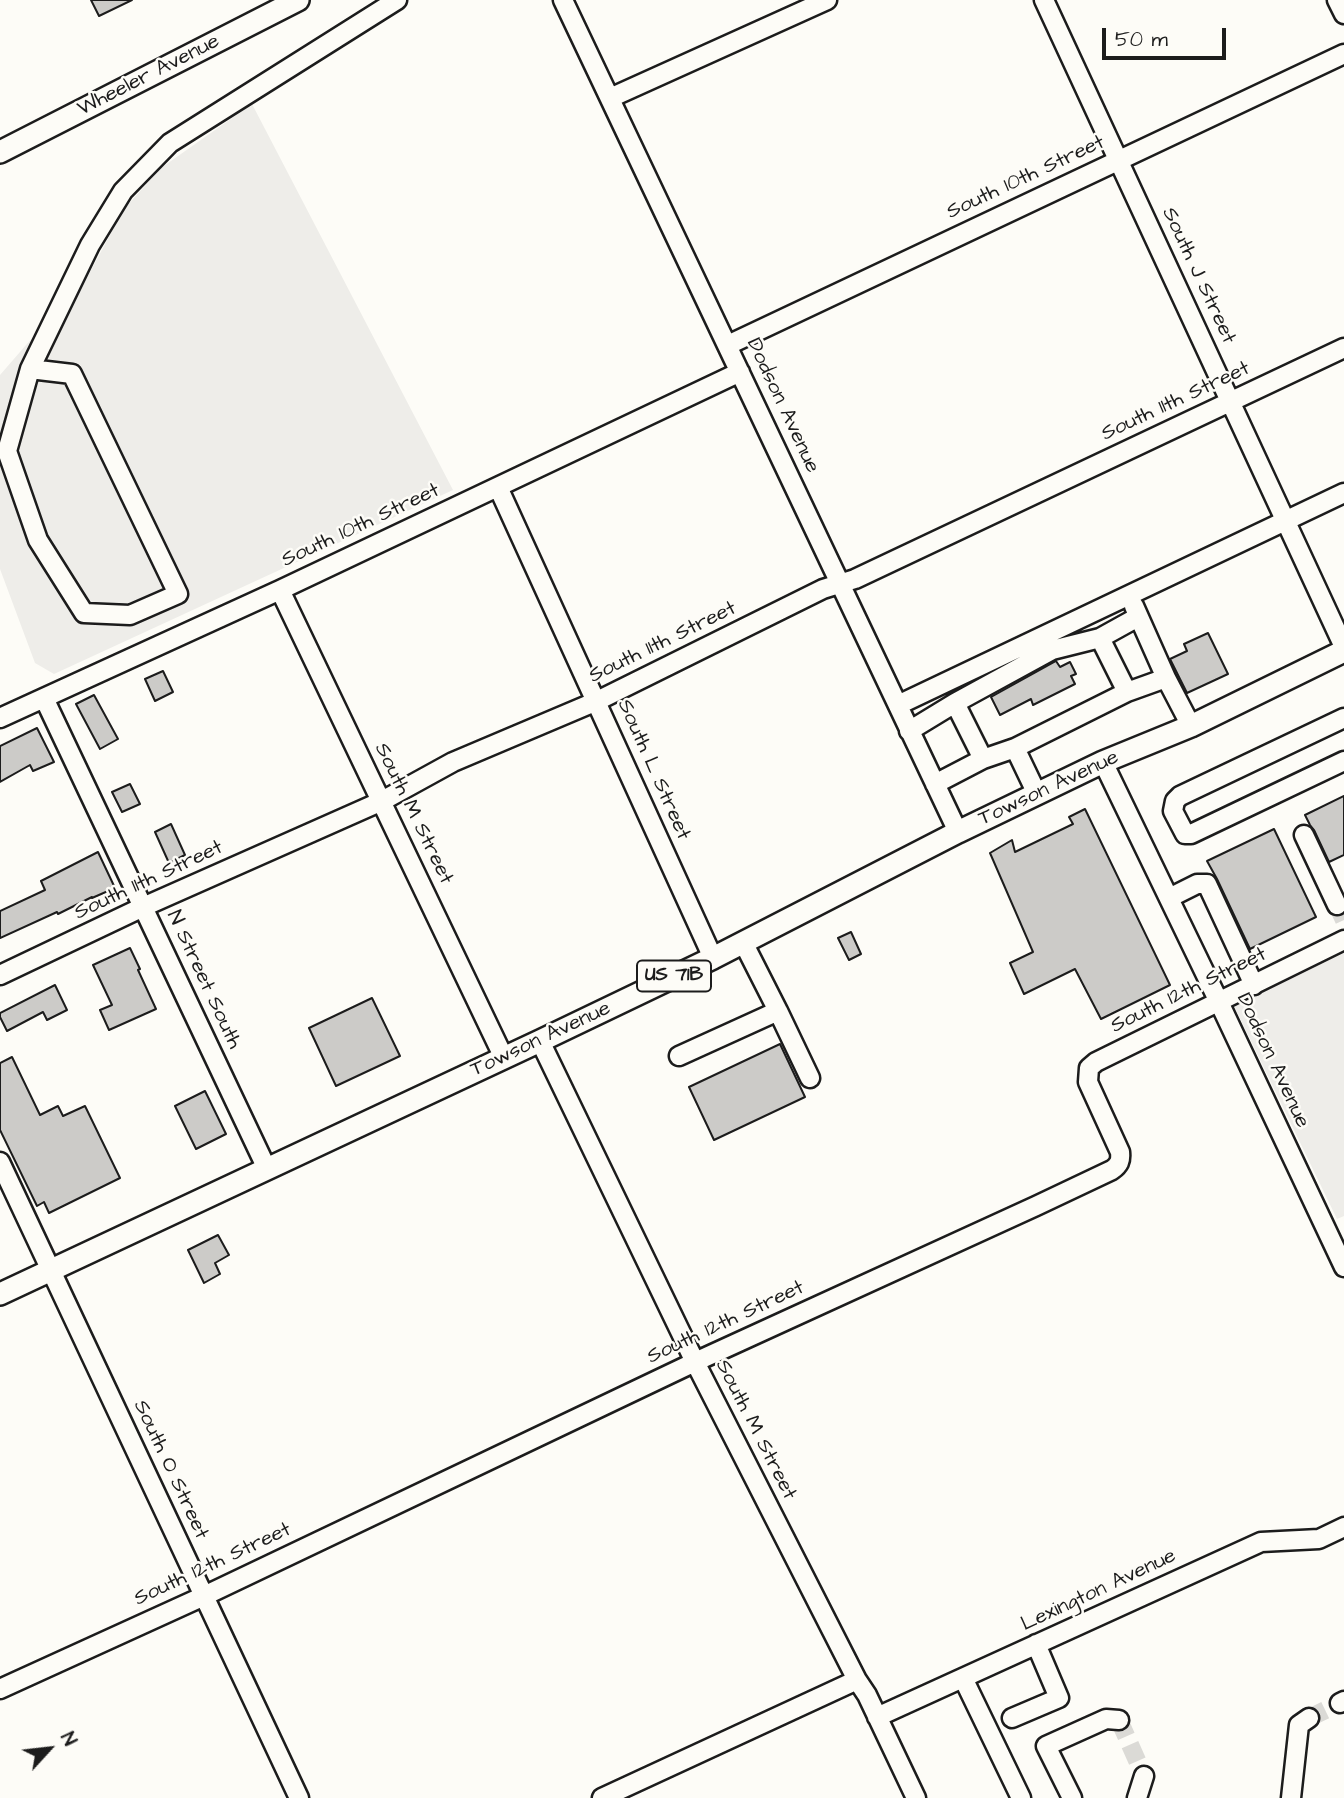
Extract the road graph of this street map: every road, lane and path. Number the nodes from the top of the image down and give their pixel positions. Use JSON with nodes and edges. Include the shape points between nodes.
{"nodes":[{"id":1,"x":298,"y":0,"type":"edge"},
{"id":2,"x":397,"y":0,"type":"edge"},
{"id":3,"x":563,"y":0,"type":"edge"},
{"id":4,"x":827,"y":0,"type":"edge"},
{"id":5,"x":1044,"y":0,"type":"edge"},
{"id":6,"x":1337,"y":0,"type":"edge"},
{"id":7,"x":1344,"y":15,"type":"edge"},
{"id":8,"x":1344,"y":54,"type":"edge"},
{"id":9,"x":610,"y":98,"type":"junction"},
{"id":10,"x":0,"y":152,"type":"edge"},
{"id":11,"x":1119,"y":160,"type":"junction"},
{"id":12,"x":728,"y":345,"type":"junction"},
{"id":13,"x":1344,"y":348,"type":"edge"},
{"id":14,"x":30,"y":369,"type":"junction"},
{"id":15,"x":740,"y":372,"type":"junction"},
{"id":16,"x":1231,"y":401,"type":"junction"},
{"id":17,"x":498,"y":487,"type":"junction"},
{"id":18,"x":1344,"y":493,"type":"edge"},
{"id":19,"x":1285,"y":520,"type":"junction"},
{"id":20,"x":840,"y":584,"type":"junction"},
{"id":21,"x":280,"y":590,"type":"junction"},
{"id":22,"x":1129,"y":594,"type":"junction"},
{"id":23,"x":1138,"y":617,"type":"junction"},
{"id":24,"x":1100,"y":638,"type":"junction"},
{"id":25,"x":1344,"y":650,"type":"edge"},
{"id":26,"x":1166,"y":678,"type":"junction"},
{"id":27,"x":1127,"y":692,"type":"junction"},
{"id":28,"x":44,"y":698,"type":"junction"},
{"id":29,"x":597,"y":701,"type":"junction"},
{"id":30,"x":955,"y":703,"type":"junction"},
{"id":31,"x":898,"y":705,"type":"junction"},
{"id":32,"x":0,"y":718,"type":"edge"},
{"id":33,"x":1344,"y":718,"type":"edge"},
{"id":34,"x":1191,"y":726,"type":"junction"},
{"id":35,"x":909,"y":730,"type":"junction"},
{"id":36,"x":1015,"y":748,"type":"junction"},
{"id":37,"x":983,"y":759,"type":"junction"},
{"id":38,"x":1344,"y":761,"type":"edge"},
{"id":39,"x":1103,"y":762,"type":"junction"},
{"id":40,"x":935,"y":784,"type":"junction"},
{"id":41,"x":1037,"y":794,"type":"junction"},
{"id":42,"x":382,"y":801,"type":"junction"},
{"id":43,"x":958,"y":832,"type":"junction"},
{"id":44,"x":1304,"y":835,"type":"dead end"},
{"id":45,"x":1169,"y":898,"type":"junction"},
{"id":46,"x":1337,"y":905,"type":"dead end"},
{"id":47,"x":143,"y":907,"type":"junction"},
{"id":48,"x":1344,"y":940,"type":"edge"},
{"id":49,"x":743,"y":942,"type":"junction"},
{"id":50,"x":713,"y":957,"type":"junction"},
{"id":51,"x":0,"y":975,"type":"edge"},
{"id":52,"x":1254,"y":985,"type":"junction"},
{"id":53,"x":1219,"y":1002,"type":"junction"},
{"id":54,"x":778,"y":1011,"type":"junction"},
{"id":55,"x":540,"y":1041,"type":"junction"},
{"id":56,"x":679,"y":1056,"type":"dead end"},
{"id":57,"x":504,"y":1058,"type":"junction"},
{"id":58,"x":810,"y":1078,"type":"dead end"},
{"id":59,"x":0,"y":1162,"type":"edge"},
{"id":60,"x":267,"y":1169,"type":"junction"},
{"id":61,"x":1339,"y":1243,"type":"edge"},
{"id":62,"x":1344,"y":1267,"type":"edge"},
{"id":63,"x":51,"y":1270,"type":"junction"},
{"id":64,"x":0,"y":1294,"type":"edge"},
{"id":65,"x":695,"y":1362,"type":"junction"},
{"id":66,"x":1344,"y":1527,"type":"edge"},
{"id":67,"x":204,"y":1596,"type":"junction"},
{"id":68,"x":1036,"y":1644,"type":"junction"},
{"id":69,"x":962,"y":1678,"type":"junction"},
{"id":70,"x":857,"y":1681,"type":"junction"},
{"id":71,"x":0,"y":1689,"type":"edge"},
{"id":72,"x":877,"y":1717,"type":"junction"},
{"id":73,"x":1012,"y":1718,"type":"dead end"},
{"id":74,"x":1309,"y":1718,"type":"tunnel mouth"},
{"id":75,"x":1119,"y":1720,"type":"dead end"},
{"id":76,"x":1293,"y":1774,"type":"junction"},
{"id":77,"x":1144,"y":1776,"type":"tunnel mouth"},
{"id":78,"x":299,"y":1798,"type":"edge"},
{"id":79,"x":602,"y":1798,"type":"edge"},
{"id":80,"x":916,"y":1798,"type":"edge"},
{"id":81,"x":1021,"y":1798,"type":"edge"},
{"id":82,"x":1072,"y":1798,"type":"edge"},
{"id":83,"x":1137,"y":1798,"type":"edge"},
{"id":84,"x":1291,"y":1798,"type":"edge"},
{"id":85,"x":1305,"y":1798,"type":"edge"}],
"edges":[{"from":1,"to":10,"type":"main road","name":"Wheeler Avenue"},
{"from":2,"to":14,"type":"street","via":[[170,143],[123,191],[89,245]]},
{"from":3,"to":9,"type":"street","name":"Dodson Avenue"},
{"from":4,"to":9,"type":"street"},
{"from":5,"to":11,"type":"street","name":"South J Street"},
{"from":6,"to":7,"type":"street"},
{"from":8,"to":11,"type":"street","name":"South 10th Street"},
{"from":9,"to":12,"type":"street","name":"Dodson Avenue"},
{"from":11,"to":12,"type":"street","name":"South 10th Street"},
{"from":11,"to":16,"type":"street","name":"South J Street"},
{"from":12,"to":15,"type":"street","name":"Dodson Avenue"},
{"from":13,"to":16,"type":"street","name":"South 11th Street"},
{"from":14,"to":14,"type":"street","via":[[7,451],[38,540],[84,612],[130,614],[178,594],[72,374]]},
{"from":15,"to":17,"type":"street","name":"South 10th Street"},
{"from":15,"to":20,"type":"street","name":"Dodson Avenue"},
{"from":16,"to":19,"type":"street","name":"South J Street"},
{"from":16,"to":20,"type":"street","name":"South 11th Street"},
{"from":17,"to":21,"type":"street","name":"South 10th Street"},
{"from":17,"to":29,"type":"street","name":"South L Street"},
{"from":18,"to":19,"type":"street"},
{"from":19,"to":22,"type":"street"},
{"from":19,"to":25,"type":"street","name":"South J Street"},
{"from":20,"to":29,"type":"street","name":"South 11th Street"},
{"from":20,"to":31,"type":"street","name":"Dodson Avenue"},
{"from":21,"to":28,"type":"street","name":"South 10th Street"},
{"from":21,"to":42,"type":"street","name":"South M Street"},
{"from":22,"to":23,"type":"street"},
{"from":22,"to":31,"type":"street"},
{"from":23,"to":24,"type":"street"},
{"from":23,"to":26,"type":"street"},
{"from":24,"to":27,"type":"street"},
{"from":24,"to":30,"type":"street","via":[[1052,650]]},
{"from":25,"to":34,"type":"main road","name":"Towson Avenue","number":"US 71B"},
{"from":26,"to":27,"type":"street"},
{"from":26,"to":34,"type":"street"},
{"from":27,"to":36,"type":"street"},
{"from":28,"to":32,"type":"street","name":"South 10th Street"},
{"from":28,"to":47,"type":"street","name":"N Street South"},
{"from":29,"to":42,"type":"street","name":"South 11th Street","via":[[453,762]]},
{"from":29,"to":50,"type":"street","name":"South L Street"},
{"from":30,"to":35,"type":"street"},
{"from":30,"to":37,"type":"street"},
{"from":31,"to":35,"type":"street","name":"Dodson Avenue"},
{"from":33,"to":38,"type":"street","via":[[1180,796],[1172,811],[1185,834],[1191,834]]},
{"from":34,"to":39,"type":"main road","name":"Towson Avenue","number":"US 71B"},
{"from":35,"to":40,"type":"street","name":"Dodson Avenue"},
{"from":36,"to":37,"type":"street"},
{"from":36,"to":41,"type":"street"},
{"from":37,"to":40,"type":"street"},
{"from":39,"to":41,"type":"main road","name":"Towson Avenue","number":"US 71B"},
{"from":39,"to":45,"type":"street","name":"Dodson Avenue"},
{"from":40,"to":43,"type":"street","name":"Dodson Avenue"},
{"from":41,"to":43,"type":"main road","name":"Towson Avenue","number":"US 71B"},
{"from":42,"to":47,"type":"street","name":"South 11th Street"},
{"from":42,"to":57,"type":"street","name":"South M Street"},
{"from":43,"to":49,"type":"main road","name":"Towson Avenue","number":"US 71B"},
{"from":44,"to":46,"type":"street"},
{"from":45,"to":52,"type":"street","via":[[1206,884]]},
{"from":45,"to":53,"type":"street","name":"Dodson Avenue"},
{"from":47,"to":51,"type":"street","name":"South 11th Street"},
{"from":47,"to":60,"type":"street","name":"N Street South"},
{"from":48,"to":52,"type":"street","name":"South 12th Street"},
{"from":49,"to":50,"type":"main road","name":"Towson Avenue","number":"US 71B"},
{"from":49,"to":54,"type":"street"},
{"from":50,"to":55,"type":"main road","name":"Towson Avenue","number":"US 71B"},
{"from":52,"to":53,"type":"street","name":"South 12th Street"},
{"from":53,"to":61,"type":"street","name":"Dodson Avenue"},
{"from":53,"to":65,"type":"street","name":"South 12th Street","via":[[1089,1068],[1088,1082],[1120,1152],[1121,1159],[1112,1170]]},
{"from":54,"to":56,"type":"street"},
{"from":54,"to":58,"type":"street"},
{"from":55,"to":57,"type":"main road","name":"Towson Avenue","number":"US 71B"},
{"from":55,"to":65,"type":"street","name":"South M Street"},
{"from":57,"to":60,"type":"main road","name":"Towson Avenue","number":"US 71B"},
{"from":59,"to":63,"type":"street","name":"South O Street"},
{"from":60,"to":63,"type":"main road","name":"Towson Avenue","number":"US 71B"},
{"from":61,"to":62,"type":"street","name":"Dodson Avenue"},
{"from":63,"to":64,"type":"main road","name":"Towson Avenue","number":"US 71B"},
{"from":63,"to":67,"type":"street","name":"South O Street"},
{"from":65,"to":67,"type":"street","name":"South 12th Street"},
{"from":65,"to":70,"type":"street","name":"South M Street"},
{"from":66,"to":68,"type":"street","name":"Lexington Avenue","via":[[1318,1539],[1261,1542]]},
{"from":67,"to":71,"type":"street","name":"South 12th Street"},
{"from":67,"to":78,"type":"street","name":"South O Street"},
{"from":68,"to":69,"type":"street","name":"Lexington Avenue"},
{"from":68,"to":73,"type":"street","via":[[1059,1698]]},
{"from":69,"to":72,"type":"street","name":"Lexington Avenue"},
{"from":69,"to":81,"type":"street"},
{"from":70,"to":72,"type":"street","name":"South M Street"},
{"from":70,"to":79,"type":"street"},
{"from":72,"to":80,"type":"street","name":"South M Street"},
{"from":74,"to":76,"type":"street","via":[[1299,1725]]},
{"from":75,"to":82,"type":"street","via":[[1106,1719],[1046,1746]]},
{"from":76,"to":84,"type":"street"},
{"from":76,"to":85,"type":"street"},
{"from":77,"to":83,"type":"street"}]}
